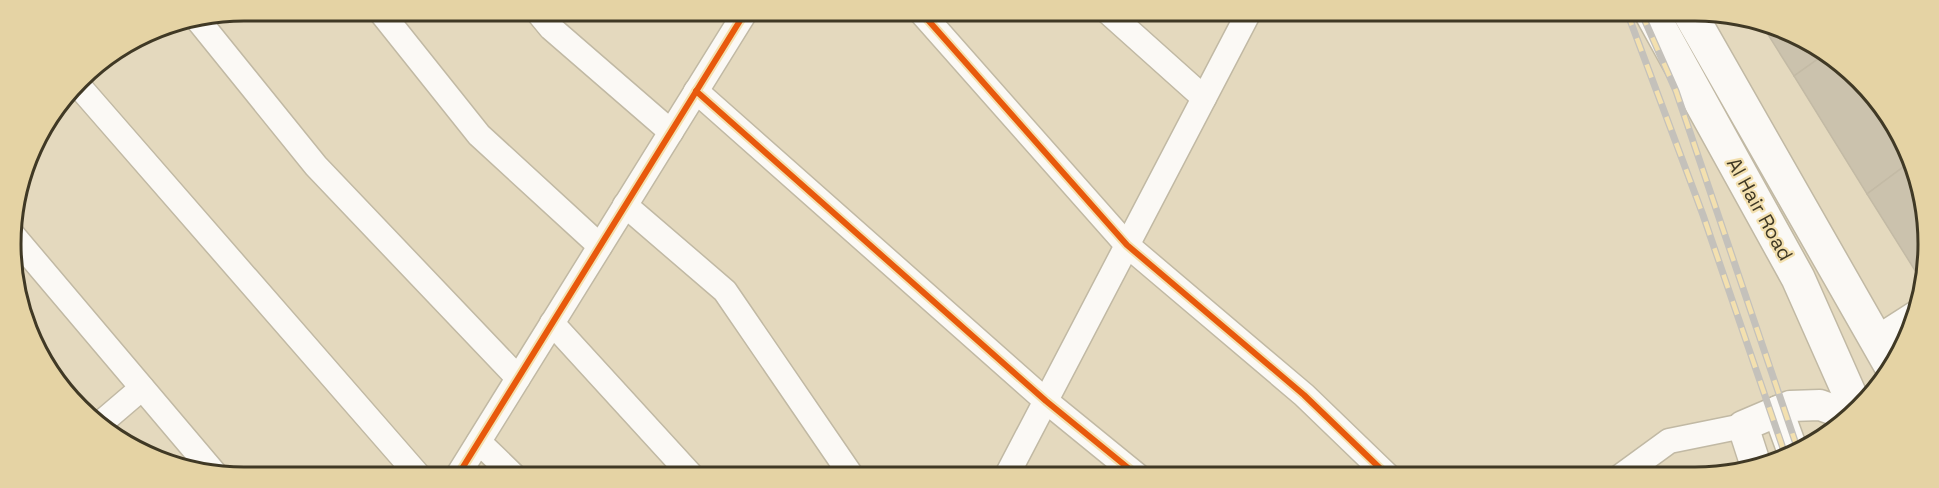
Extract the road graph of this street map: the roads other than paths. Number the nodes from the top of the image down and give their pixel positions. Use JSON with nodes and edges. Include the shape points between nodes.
{"nodes":[{"id":1,"x":388,"y":21,"type":"edge"},
{"id":2,"x":545,"y":21,"type":"edge"},
{"id":3,"x":735,"y":21,"type":"edge"},
{"id":4,"x":929,"y":21,"type":"edge"},
{"id":5,"x":1118,"y":21,"type":"edge"},
{"id":6,"x":1244,"y":21,"type":"edge"},
{"id":7,"x":1656,"y":21,"type":"edge"},
{"id":8,"x":1694,"y":21,"type":"edge"},
{"id":9,"x":202,"y":25,"type":"edge"},
{"id":10,"x":82,"y":90,"type":"edge"},
{"id":11,"x":696,"y":91,"type":"junction"},
{"id":12,"x":1204,"y":98,"type":"junction"},
{"id":13,"x":671,"y":132,"type":"junction"},
{"id":14,"x":625,"y":205,"type":"junction"},
{"id":15,"x":21,"y":245,"type":"edge"},
{"id":16,"x":1127,"y":245,"type":"junction"},
{"id":17,"x":600,"y":246,"type":"junction"},
{"id":18,"x":552,"y":323,"type":"junction"},
{"id":19,"x":1900,"y":331,"type":"edge"},
{"id":20,"x":1883,"y":352,"type":"edge"},
{"id":21,"x":518,"y":378,"type":"junction"},
{"id":22,"x":142,"y":388,"type":"junction"},
{"id":23,"x":1046,"y":401,"type":"junction"},
{"id":24,"x":1853,"y":402,"type":"edge"},
{"id":25,"x":1778,"y":411,"type":"junction"},
{"id":26,"x":1841,"y":413,"type":"edge"},
{"id":27,"x":106,"y":419,"type":"edge"},
{"id":28,"x":1743,"y":426,"type":"junction"},
{"id":29,"x":479,"y":442,"type":"junction"},
{"id":30,"x":1791,"y":445,"type":"edge"},
{"id":31,"x":1754,"y":459,"type":"edge"},
{"id":32,"x":206,"y":464,"type":"edge"},
{"id":33,"x":410,"y":467,"type":"edge"},
{"id":34,"x":464,"y":467,"type":"edge"},
{"id":35,"x":504,"y":467,"type":"edge"},
{"id":36,"x":682,"y":467,"type":"edge"},
{"id":37,"x":845,"y":467,"type":"edge"},
{"id":38,"x":1012,"y":467,"type":"edge"},
{"id":39,"x":1127,"y":467,"type":"edge"},
{"id":40,"x":1379,"y":467,"type":"edge"},
{"id":41,"x":1634,"y":467,"type":"edge"}],
"edges":[{"from":1,"to":17,"type":"street","via":[[479,135]]},
{"from":2,"to":13,"type":"street"},
{"from":3,"to":11,"type":"street"},
{"from":4,"to":16,"type":"street"},
{"from":5,"to":12,"type":"street"},
{"from":6,"to":12,"type":"street"},
{"from":7,"to":24,"type":"main road","name":"Al Hair Road","via":[[1798,278]]},
{"from":8,"to":20,"type":"main road","name":"Al Hair Road"},
{"from":9,"to":21,"type":"street","via":[[316,166]]},
{"from":10,"to":33,"type":"street"},
{"from":11,"to":13,"type":"street"},
{"from":11,"to":23,"type":"street"},
{"from":12,"to":16,"type":"street"},
{"from":13,"to":14,"type":"street"},
{"from":14,"to":17,"type":"street"},
{"from":14,"to":37,"type":"street","via":[[725,291]]},
{"from":15,"to":22,"type":"street"},
{"from":16,"to":23,"type":"street"},
{"from":16,"to":40,"type":"street","via":[[1304,394]]},
{"from":17,"to":18,"type":"street"},
{"from":18,"to":21,"type":"street"},
{"from":18,"to":36,"type":"street"},
{"from":19,"to":20,"type":"street"},
{"from":21,"to":29,"type":"street"},
{"from":22,"to":27,"type":"street"},
{"from":22,"to":32,"type":"street"},
{"from":23,"to":38,"type":"street"},
{"from":23,"to":39,"type":"street"},
{"from":25,"to":26,"type":"street","via":[[1790,406],[1820,405]]},
{"from":25,"to":28,"type":"street"},
{"from":25,"to":30,"type":"street"},
{"from":28,"to":31,"type":"street"},
{"from":28,"to":41,"type":"street","via":[[1669,441]]},
{"from":29,"to":34,"type":"street"},
{"from":29,"to":35,"type":"street"}]}
